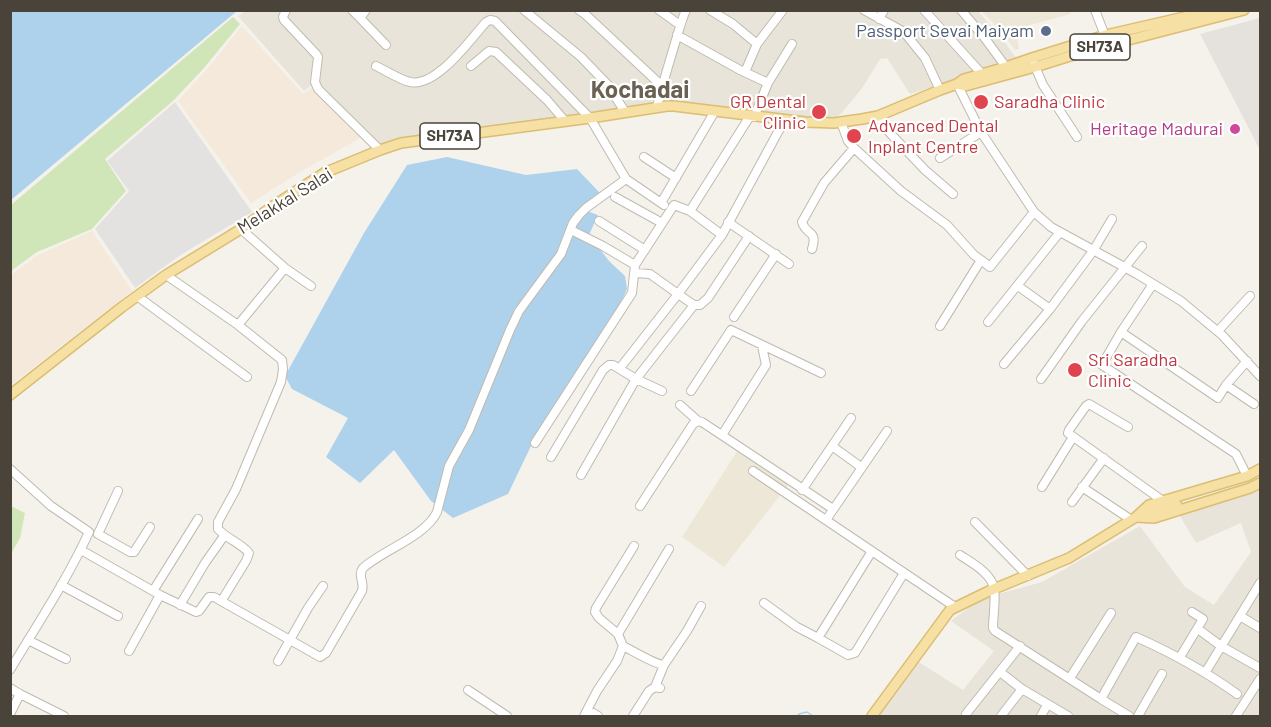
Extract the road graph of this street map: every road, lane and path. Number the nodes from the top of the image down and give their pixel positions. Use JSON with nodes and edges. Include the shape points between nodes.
{"nodes":[{"id":1,"x":286,"y":10,"type":"edge"},
{"id":2,"x":352,"y":10,"type":"edge"},
{"id":3,"x":366,"y":10,"type":"edge"},
{"id":4,"x":525,"y":10,"type":"edge"},
{"id":5,"x":579,"y":10,"type":"edge"},
{"id":6,"x":658,"y":10,"type":"edge"},
{"id":7,"x":686,"y":10,"type":"edge"},
{"id":8,"x":710,"y":10,"type":"edge"},
{"id":9,"x":783,"y":10,"type":"edge"},
{"id":10,"x":864,"y":10,"type":"edge"},
{"id":11,"x":884,"y":10,"type":"edge"},
{"id":12,"x":924,"y":10,"type":"edge"},
{"id":13,"x":961,"y":10,"type":"edge"},
{"id":14,"x":1095,"y":10,"type":"edge"},
{"id":15,"x":1215,"y":10,"type":"edge"},
{"id":16,"x":1244,"y":10,"type":"edge"},
{"id":17,"x":360,"y":18,"type":"junction"},
{"id":18,"x":879,"y":19,"type":"junction"},
{"id":19,"x":680,"y":25,"type":"junction"},
{"id":20,"x":677,"y":35,"type":"junction"},
{"id":21,"x":1107,"y":40,"type":"junction"},
{"id":22,"x":757,"y":44,"type":"junction"},
{"id":23,"x":792,"y":44,"type":"dead end"},
{"id":24,"x":386,"y":45,"type":"dead end"},
{"id":25,"x":1033,"y":63,"type":"junction"},
{"id":26,"x":376,"y":66,"type":"dead end"},
{"id":27,"x":471,"y":66,"type":"dead end"},
{"id":28,"x":1006,"y":67,"type":"junction"},
{"id":29,"x":745,"y":72,"type":"junction"},
{"id":30,"x":982,"y":74,"type":"junction"},
{"id":31,"x":768,"y":83,"type":"junction"},
{"id":32,"x":957,"y":84,"type":"junction"},
{"id":33,"x":662,"y":86,"type":"junction"},
{"id":34,"x":940,"y":90,"type":"junction"},
{"id":35,"x":657,"y":107,"type":"junction"},
{"id":36,"x":715,"y":111,"type":"junction"},
{"id":37,"x":625,"y":112,"type":"junction"},
{"id":38,"x":878,"y":116,"type":"junction"},
{"id":39,"x":752,"y":117,"type":"junction"},
{"id":40,"x":590,"y":118,"type":"junction"},
{"id":41,"x":565,"y":121,"type":"junction"},
{"id":42,"x":783,"y":121,"type":"junction"},
{"id":43,"x":841,"y":122,"type":"junction"},
{"id":44,"x":981,"y":132,"type":"junction"},
{"id":45,"x":1077,"y":137,"type":"dead end"},
{"id":46,"x":854,"y":148,"type":"junction"},
{"id":47,"x":380,"y":150,"type":"junction"},
{"id":48,"x":644,"y":157,"type":"dead end"},
{"id":49,"x":940,"y":158,"type":"dead end"},
{"id":50,"x":676,"y":178,"type":"junction"},
{"id":51,"x":626,"y":179,"type":"junction"},
{"id":52,"x":953,"y":194,"type":"dead end"},
{"id":53,"x":615,"y":197,"type":"dead end"},
{"id":54,"x":661,"y":204,"type":"junction"},
{"id":55,"x":670,"y":209,"type":"junction"},
{"id":56,"x":690,"y":211,"type":"junction"},
{"id":57,"x":1034,"y":212,"type":"junction"},
{"id":58,"x":1112,"y":219,"type":"dead end"},
{"id":59,"x":599,"y":221,"type":"dead end"},
{"id":60,"x":728,"y":222,"type":"junction"},
{"id":61,"x":662,"y":223,"type":"junction"},
{"id":62,"x":241,"y":229,"type":"junction"},
{"id":63,"x":571,"y":230,"type":"junction"},
{"id":64,"x":1060,"y":232,"type":"junction"},
{"id":65,"x":722,"y":234,"type":"junction"},
{"id":66,"x":748,"y":236,"type":"junction"},
{"id":67,"x":1142,"y":246,"type":"dead end"},
{"id":68,"x":812,"y":249,"type":"dead end"},
{"id":69,"x":645,"y":250,"type":"junction"},
{"id":70,"x":1093,"y":251,"type":"junction"},
{"id":71,"x":776,"y":254,"type":"junction"},
{"id":72,"x":981,"y":260,"type":"junction"},
{"id":73,"x":789,"y":264,"type":"dead end"},
{"id":74,"x":1125,"y":267,"type":"junction"},
{"id":75,"x":285,"y":268,"type":"junction"},
{"id":76,"x":635,"y":269,"type":"junction"},
{"id":77,"x":166,"y":275,"type":"junction"},
{"id":78,"x":1153,"y":284,"type":"junction"},
{"id":79,"x":311,"y":286,"type":"dead end"},
{"id":80,"x":1018,"y":286,"type":"junction"},
{"id":81,"x":678,"y":294,"type":"junction"},
{"id":82,"x":137,"y":296,"type":"junction"},
{"id":83,"x":1250,"y":296,"type":"dead end"},
{"id":84,"x":694,"y":305,"type":"junction"},
{"id":85,"x":1050,"y":309,"type":"junction"},
{"id":86,"x":734,"y":317,"type":"dead end"},
{"id":87,"x":988,"y":322,"type":"dead end"},
{"id":88,"x":238,"y":325,"type":"junction"},
{"id":89,"x":940,"y":326,"type":"dead end"},
{"id":90,"x":1218,"y":331,"type":"junction"},
{"id":91,"x":1121,"y":332,"type":"junction"},
{"id":92,"x":762,"y":345,"type":"junction"},
{"id":93,"x":1247,"y":361,"type":"junction"},
{"id":94,"x":1004,"y":364,"type":"dead end"},
{"id":95,"x":620,"y":368,"type":"junction"},
{"id":96,"x":821,"y":373,"type":"dead end"},
{"id":97,"x":1260,"y":376,"type":"edge"},
{"id":98,"x":247,"y":377,"type":"dead end"},
{"id":99,"x":636,"y":378,"type":"junction"},
{"id":100,"x":1041,"y":379,"type":"dead end"},
{"id":101,"x":1226,"y":385,"type":"junction"},
{"id":102,"x":662,"y":391,"type":"dead end"},
{"id":103,"x":691,"y":391,"type":"dead end"},
{"id":104,"x":10,"y":395,"type":"edge"},
{"id":105,"x":1254,"y":404,"type":"dead end"},
{"id":106,"x":680,"y":405,"type":"dead end"},
{"id":107,"x":851,"y":418,"type":"dead end"},
{"id":108,"x":698,"y":421,"type":"junction"},
{"id":109,"x":1128,"y":427,"type":"dead end"},
{"id":110,"x":887,"y":431,"type":"dead end"},
{"id":111,"x":722,"y":435,"type":"junction"},
{"id":112,"x":1073,"y":437,"type":"junction"},
{"id":113,"x":535,"y":444,"type":"dead end"},
{"id":114,"x":832,"y":446,"type":"junction"},
{"id":115,"x":551,"y":457,"type":"dead end"},
{"id":116,"x":1104,"y":458,"type":"junction"},
{"id":117,"x":861,"y":467,"type":"junction"},
{"id":118,"x":10,"y":469,"type":"edge"},
{"id":119,"x":1260,"y":469,"type":"edge"},
{"id":120,"x":753,"y":471,"type":"dead end"},
{"id":121,"x":580,"y":475,"type":"dead end"},
{"id":122,"x":1247,"y":476,"type":"junction"},
{"id":123,"x":1260,"y":478,"type":"edge"},
{"id":124,"x":1260,"y":483,"type":"edge"},
{"id":125,"x":1042,"y":487,"type":"dead end"},
{"id":126,"x":1082,"y":488,"type":"junction"},
{"id":127,"x":802,"y":490,"type":"junction"},
{"id":128,"x":118,"y":491,"type":"dead end"},
{"id":129,"x":1163,"y":501,"type":"junction"},
{"id":130,"x":1072,"y":502,"type":"dead end"},
{"id":131,"x":640,"y":506,"type":"dead end"},
{"id":132,"x":833,"y":510,"type":"junction"},
{"id":133,"x":1133,"y":518,"type":"junction"},
{"id":134,"x":198,"y":519,"type":"dead end"},
{"id":135,"x":826,"y":520,"type":"junction"},
{"id":136,"x":975,"y":522,"type":"dead end"},
{"id":137,"x":150,"y":527,"type":"dead end"},
{"id":138,"x":93,"y":533,"type":"junction"},
{"id":139,"x":224,"y":536,"type":"junction"},
{"id":140,"x":634,"y":546,"type":"dead end"},
{"id":141,"x":669,"y":549,"type":"dead end"},
{"id":142,"x":81,"y":550,"type":"junction"},
{"id":143,"x":872,"y":551,"type":"junction"},
{"id":144,"x":960,"y":555,"type":"dead end"},
{"id":145,"x":904,"y":573,"type":"junction"},
{"id":146,"x":1028,"y":576,"type":"junction"},
{"id":147,"x":1260,"y":583,"type":"edge"},
{"id":148,"x":61,"y":585,"type":"junction"},
{"id":149,"x":323,"y":585,"type":"dead end"},
{"id":150,"x":994,"y":589,"type":"junction"},
{"id":151,"x":156,"y":593,"type":"junction"},
{"id":152,"x":222,"y":600,"type":"junction"},
{"id":153,"x":764,"y":603,"type":"dead end"},
{"id":154,"x":180,"y":605,"type":"junction"},
{"id":155,"x":700,"y":606,"type":"dead end"},
{"id":156,"x":955,"y":608,"type":"junction"},
{"id":157,"x":1192,"y":612,"type":"dead end"},
{"id":158,"x":1111,"y":613,"type":"dead end"},
{"id":159,"x":118,"y":616,"type":"dead end"},
{"id":160,"x":1240,"y":616,"type":"junction"},
{"id":161,"x":1260,"y":628,"type":"edge"},
{"id":162,"x":1198,"y":629,"type":"junction"},
{"id":163,"x":618,"y":634,"type":"junction"},
{"id":164,"x":818,"y":638,"type":"junction"},
{"id":165,"x":28,"y":640,"type":"junction"},
{"id":166,"x":290,"y":640,"type":"junction"},
{"id":167,"x":623,"y":646,"type":"junction"},
{"id":168,"x":1020,"y":646,"type":"junction"},
{"id":169,"x":1221,"y":646,"type":"junction"},
{"id":170,"x":129,"y":651,"type":"dead end"},
{"id":171,"x":1180,"y":657,"type":"junction"},
{"id":172,"x":66,"y":659,"type":"dead end"},
{"id":173,"x":278,"y":661,"type":"dead end"},
{"id":174,"x":664,"y":665,"type":"junction"},
{"id":175,"x":1260,"y":668,"type":"edge"},
{"id":176,"x":10,"y":670,"type":"edge"},
{"id":177,"x":1000,"y":672,"type":"junction"},
{"id":178,"x":1162,"y":674,"type":"dead end"},
{"id":179,"x":1205,"y":674,"type":"junction"},
{"id":180,"x":1070,"y":678,"type":"junction"},
{"id":181,"x":1260,"y":679,"type":"edge"},
{"id":182,"x":10,"y":688,"type":"edge"},
{"id":183,"x":1022,"y":688,"type":"junction"},
{"id":184,"x":468,"y":690,"type":"dead end"},
{"id":185,"x":20,"y":694,"type":"junction"},
{"id":186,"x":1237,"y":694,"type":"dead end"},
{"id":187,"x":1101,"y":699,"type":"junction"},
{"id":188,"x":1047,"y":705,"type":"junction"},
{"id":189,"x":586,"y":713,"type":"edge"},
{"id":190,"x":10,"y":714,"type":"edge"},
{"id":191,"x":54,"y":714,"type":"edge"},
{"id":192,"x":966,"y":714,"type":"dead end"},
{"id":193,"x":64,"y":717,"type":"edge"},
{"id":194,"x":507,"y":717,"type":"edge"},
{"id":195,"x":598,"y":717,"type":"edge"},
{"id":196,"x":633,"y":717,"type":"edge"},
{"id":197,"x":872,"y":717,"type":"edge"},
{"id":198,"x":1001,"y":717,"type":"edge"},
{"id":199,"x":1041,"y":717,"type":"edge"},
{"id":200,"x":1068,"y":717,"type":"edge"},
{"id":201,"x":1129,"y":717,"type":"edge"},
{"id":202,"x":1137,"y":717,"type":"edge"},
{"id":203,"x":1236,"y":717,"type":"edge"}],
"edges":[{"from":1,"to":47,"type":"street","via":[[284,20],[318,57],[318,89]]},
{"from":2,"to":17,"type":"street"},
{"from":3,"to":17,"type":"street"},
{"from":4,"to":37,"type":"street","via":[[581,57],[608,85]]},
{"from":5,"to":33,"type":"street"},
{"from":6,"to":19,"type":"street"},
{"from":7,"to":19,"type":"street"},
{"from":8,"to":22,"type":"street"},
{"from":9,"to":22,"type":"street"},
{"from":10,"to":18,"type":"street"},
{"from":11,"to":18,"type":"street"},
{"from":12,"to":30,"type":"street"},
{"from":13,"to":28,"type":"street"},
{"from":14,"to":21,"type":"street"},
{"from":15,"to":21,"type":"main road","name":"Melakkal Salai","number":"SH73A"},
{"from":16,"to":21,"type":"main road","name":"Melakkal Salai","number":"SH73A"},
{"from":17,"to":24,"type":"street"},
{"from":18,"to":34,"type":"street","via":[[904,32],[925,58]]},
{"from":19,"to":20,"type":"street"},
{"from":20,"to":29,"type":"street"},
{"from":20,"to":33,"type":"street"},
{"from":21,"to":25,"type":"main road","name":"Melakkal Salai","number":"SH73A"},
{"from":22,"to":29,"type":"street"},
{"from":23,"to":31,"type":"street"},
{"from":25,"to":28,"type":"main road","name":"Melakkal Salai","number":"SH73A"},
{"from":25,"to":32,"type":"main road","name":"Melakkal Salai","number":"SH73A","via":[[965,86]]},
{"from":25,"to":45,"type":"street"},
{"from":26,"to":40,"type":"street","via":[[409,82],[422,83],[444,69],[486,22],[495,21]]},
{"from":27,"to":41,"type":"street","via":[[489,51],[496,52]]},
{"from":28,"to":30,"type":"main road","name":"Melakkal Salai","number":"SH73A"},
{"from":29,"to":31,"type":"street"},
{"from":30,"to":32,"type":"main road","name":"Melakkal Salai","number":"SH73A"},
{"from":31,"to":39,"type":"street"},
{"from":32,"to":34,"type":"main road","name":"Melakkal Salai","number":"SH73A"},
{"from":32,"to":44,"type":"street"},
{"from":33,"to":35,"type":"street"},
{"from":34,"to":38,"type":"main road","name":"Melakkal Salai","number":"SH73A"},
{"from":35,"to":36,"type":"main road","name":"Melakkal Salai","number":"SH73A"},
{"from":35,"to":37,"type":"main road","name":"Melakkal Salai","number":"SH73A"},
{"from":36,"to":39,"type":"main road","name":"Melakkal Salai","number":"SH73A"},
{"from":36,"to":50,"type":"street"},
{"from":37,"to":40,"type":"main road","name":"Melakkal Salai","number":"SH73A"},
{"from":38,"to":43,"type":"main road","name":"Melakkal Salai","number":"SH73A"},
{"from":38,"to":52,"type":"street","via":[[925,170]]},
{"from":39,"to":42,"type":"main road","name":"Melakkal Salai","number":"SH73A"},
{"from":39,"to":56,"type":"street"},
{"from":40,"to":41,"type":"main road","name":"Melakkal Salai","number":"SH73A"},
{"from":40,"to":51,"type":"street"},
{"from":41,"to":47,"type":"main road","name":"Melakkal Salai","number":"SH73A","via":[[401,143]]},
{"from":42,"to":43,"type":"main road","name":"Melakkal Salai","number":"SH73A"},
{"from":42,"to":60,"type":"street"},
{"from":43,"to":46,"type":"street"},
{"from":44,"to":49,"type":"street"},
{"from":44,"to":57,"type":"street"},
{"from":46,"to":68,"type":"street","via":[[824,183],[802,222],[814,236]]},
{"from":46,"to":72,"type":"street","via":[[901,191],[947,225]]},
{"from":47,"to":62,"type":"main road","name":"Melakkal Salai","number":"SH73A","via":[[324,173]]},
{"from":48,"to":50,"type":"street"},
{"from":50,"to":54,"type":"street"},
{"from":51,"to":54,"type":"street"},
{"from":51,"to":63,"type":"street","via":[[586,208]]},
{"from":53,"to":61,"type":"street"},
{"from":54,"to":55,"type":"street"},
{"from":55,"to":56,"type":"street","via":[[674,205]]},
{"from":55,"to":61,"type":"street"},
{"from":56,"to":65,"type":"street"},
{"from":57,"to":64,"type":"street"},
{"from":57,"to":72,"type":"street","via":[[990,267]]},
{"from":58,"to":70,"type":"street"},
{"from":59,"to":69,"type":"street"},
{"from":60,"to":65,"type":"street"},
{"from":60,"to":66,"type":"street"},
{"from":61,"to":69,"type":"street"},
{"from":62,"to":75,"type":"street"},
{"from":62,"to":77,"type":"main road","name":"Melakkal Salai","number":"SH73A"},
{"from":63,"to":76,"type":"street"},
{"from":63,"to":166,"type":"street","via":[[561,254],[514,320],[469,430],[449,466],[435,518],[363,568],[362,591],[323,656]]},
{"from":64,"to":70,"type":"street"},
{"from":64,"to":80,"type":"street"},
{"from":65,"to":81,"type":"street"},
{"from":66,"to":71,"type":"street"},
{"from":66,"to":84,"type":"street","via":[[708,298]]},
{"from":67,"to":74,"type":"street"},
{"from":69,"to":76,"type":"street"},
{"from":70,"to":74,"type":"street"},
{"from":70,"to":85,"type":"street"},
{"from":71,"to":73,"type":"street"},
{"from":71,"to":86,"type":"street"},
{"from":72,"to":89,"type":"street"},
{"from":74,"to":78,"type":"street"},
{"from":74,"to":100,"type":"street"},
{"from":75,"to":79,"type":"street"},
{"from":75,"to":88,"type":"street"},
{"from":76,"to":81,"type":"street","via":[[650,274]]},
{"from":76,"to":113,"type":"street","via":[[632,292]]},
{"from":77,"to":82,"type":"main road","name":"Melakkal Salai","number":"SH73A"},
{"from":77,"to":88,"type":"street"},
{"from":78,"to":90,"type":"street"},
{"from":78,"to":91,"type":"street"},
{"from":80,"to":85,"type":"street"},
{"from":80,"to":87,"type":"street"},
{"from":81,"to":84,"type":"street"},
{"from":81,"to":95,"type":"street"},
{"from":82,"to":98,"type":"street"},
{"from":82,"to":104,"type":"main road","name":"Melakkal Salai","number":"SH73A"},
{"from":83,"to":90,"type":"street"},
{"from":84,"to":99,"type":"street"},
{"from":85,"to":94,"type":"street"},
{"from":88,"to":139,"type":"street","via":[[282,360],[283,369],[236,489],[218,522]]},
{"from":90,"to":93,"type":"street"},
{"from":91,"to":101,"type":"street","via":[[1218,398]]},
{"from":91,"to":122,"type":"street","via":[[1102,365],[1236,454]]},
{"from":92,"to":96,"type":"street"},
{"from":92,"to":103,"type":"street","via":[[731,330]]},
{"from":92,"to":111,"type":"street","via":[[766,365]]},
{"from":93,"to":97,"type":"street"},
{"from":93,"to":101,"type":"street"},
{"from":95,"to":99,"type":"street"},
{"from":95,"to":115,"type":"street","via":[[613,364],[603,370]]},
{"from":99,"to":102,"type":"street"},
{"from":99,"to":121,"type":"street"},
{"from":101,"to":105,"type":"street"},
{"from":106,"to":108,"type":"street"},
{"from":107,"to":114,"type":"street"},
{"from":108,"to":111,"type":"street"},
{"from":108,"to":131,"type":"street"},
{"from":109,"to":112,"type":"street","via":[[1089,404],[1069,430]]},
{"from":110,"to":117,"type":"street"},
{"from":111,"to":127,"type":"street"},
{"from":112,"to":116,"type":"street"},
{"from":112,"to":125,"type":"street"},
{"from":114,"to":117,"type":"street"},
{"from":114,"to":127,"type":"street"},
{"from":116,"to":126,"type":"street"},
{"from":116,"to":129,"type":"street"},
{"from":117,"to":132,"type":"street"},
{"from":118,"to":138,"type":"street","via":[[51,506]]},
{"from":119,"to":122,"type":"main road"},
{"from":120,"to":135,"type":"street"},
{"from":122,"to":129,"type":"main road"},
{"from":123,"to":133,"type":"main road"},
{"from":124,"to":133,"type":"main road","via":[[1154,518]]},
{"from":126,"to":130,"type":"street"},
{"from":126,"to":133,"type":"street"},
{"from":127,"to":132,"type":"street"},
{"from":128,"to":138,"type":"street"},
{"from":129,"to":133,"type":"main road"},
{"from":132,"to":135,"type":"street"},
{"from":133,"to":146,"type":"main road","via":[[1069,558]]},
{"from":134,"to":151,"type":"street"},
{"from":135,"to":143,"type":"street"},
{"from":136,"to":146,"type":"street"},
{"from":137,"to":138,"type":"street","via":[[134,552]]},
{"from":138,"to":142,"type":"street"},
{"from":139,"to":152,"type":"street","via":[[249,553]]},
{"from":139,"to":154,"type":"street"},
{"from":140,"to":163,"type":"street","via":[[595,612]]},
{"from":141,"to":163,"type":"street"},
{"from":142,"to":148,"type":"street"},
{"from":142,"to":151,"type":"street"},
{"from":143,"to":145,"type":"street"},
{"from":143,"to":164,"type":"street"},
{"from":144,"to":150,"type":"street","via":[[988,576]]},
{"from":145,"to":156,"type":"street"},
{"from":145,"to":164,"type":"street","via":[[855,653],[848,655]]},
{"from":146,"to":150,"type":"main road"},
{"from":147,"to":160,"type":"street"},
{"from":148,"to":159,"type":"street"},
{"from":148,"to":165,"type":"street"},
{"from":149,"to":166,"type":"street"},
{"from":150,"to":156,"type":"main road"},
{"from":150,"to":168,"type":"street","via":[[993,628]]},
{"from":151,"to":154,"type":"street"},
{"from":151,"to":170,"type":"street"},
{"from":152,"to":154,"type":"street","via":[[209,597],[198,612]]},
{"from":152,"to":166,"type":"street"},
{"from":153,"to":164,"type":"street"},
{"from":155,"to":174,"type":"street"},
{"from":156,"to":197,"type":"main road"},
{"from":157,"to":162,"type":"street","via":[[1203,619]]},
{"from":158,"to":180,"type":"street"},
{"from":160,"to":161,"type":"street"},
{"from":160,"to":169,"type":"street"},
{"from":162,"to":169,"type":"street"},
{"from":162,"to":171,"type":"street"},
{"from":163,"to":167,"type":"street"},
{"from":165,"to":172,"type":"street"},
{"from":165,"to":176,"type":"street"},
{"from":166,"to":173,"type":"street"},
{"from":167,"to":174,"type":"street"},
{"from":167,"to":189,"type":"street"},
{"from":168,"to":177,"type":"street"},
{"from":168,"to":180,"type":"street"},
{"from":169,"to":175,"type":"street"},
{"from":169,"to":179,"type":"street"},
{"from":171,"to":179,"type":"street"},
{"from":171,"to":187,"type":"street","via":[[1136,637]]},
{"from":174,"to":196,"type":"street","via":[[657,688],[649,691]]},
{"from":177,"to":183,"type":"street"},
{"from":177,"to":192,"type":"street"},
{"from":178,"to":202,"type":"street"},
{"from":179,"to":186,"type":"street"},
{"from":180,"to":187,"type":"street"},
{"from":181,"to":203,"type":"street"},
{"from":182,"to":185,"type":"street"},
{"from":183,"to":188,"type":"street"},
{"from":183,"to":198,"type":"street"},
{"from":184,"to":194,"type":"street"},
{"from":185,"to":190,"type":"street"},
{"from":185,"to":191,"type":"street"},
{"from":187,"to":201,"type":"street"},
{"from":188,"to":199,"type":"street"},
{"from":188,"to":200,"type":"street"},
{"from":189,"to":195,"type":"street"},
{"from":191,"to":193,"type":"street"}]}
